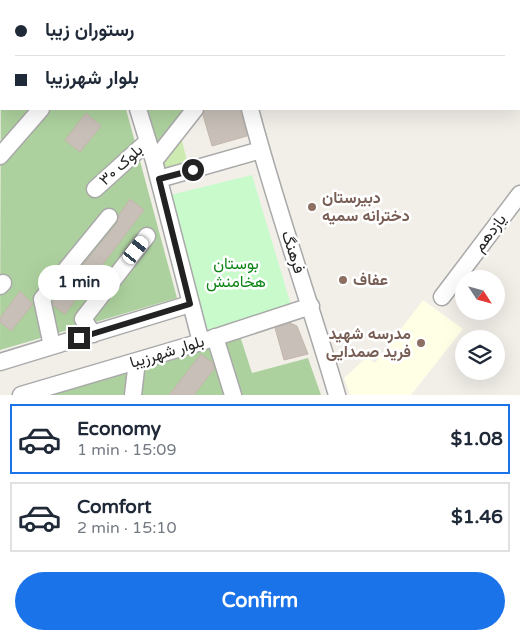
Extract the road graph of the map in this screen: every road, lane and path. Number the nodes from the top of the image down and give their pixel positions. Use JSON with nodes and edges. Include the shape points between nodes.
{"nodes":[{"id":1,"x":36,"y":110,"type":"edge"},
{"id":2,"x":138,"y":110,"type":"edge"},
{"id":3,"x":193,"y":110,"type":"edge"},
{"id":4,"x":250,"y":110,"type":"edge"},
{"id":5,"x":148,"y":141,"type":"junction"},
{"id":6,"x":261,"y":150,"type":"junction"},
{"id":7,"x":0,"y":156,"type":"edge"},
{"id":8,"x":154,"y":161,"type":"junction"},
{"id":9,"x":159,"y":179,"type":"junction"},
{"id":10,"x":95,"y":189,"type":"dead end"},
{"id":11,"x":520,"y":194,"type":"edge"},
{"id":12,"x":109,"y":218,"type":"dead end"},
{"id":13,"x":147,"y":236,"type":"dead end"},
{"id":14,"x":442,"y":297,"type":"dead end"},
{"id":15,"x":190,"y":304,"type":"junction"},
{"id":16,"x":311,"y":306,"type":"junction"},
{"id":17,"x":160,"y":313,"type":"junction"},
{"id":18,"x":93,"y":334,"type":"junction"},
{"id":19,"x":208,"y":340,"type":"junction"},
{"id":20,"x":52,"y":346,"type":"junction"},
{"id":21,"x":170,"y":351,"type":"junction"},
{"id":22,"x":137,"y":361,"type":"junction"},
{"id":23,"x":0,"y":362,"type":"edge"},
{"id":24,"x":21,"y":395,"type":"edge"},
{"id":25,"x":133,"y":395,"type":"edge"},
{"id":26,"x":233,"y":395,"type":"edge"},
{"id":27,"x":336,"y":395,"type":"edge"}],
"edges":[{"from":1,"to":7,"type":"street"},
{"from":2,"to":5,"type":"street"},
{"from":3,"to":8,"type":"street"},
{"from":4,"to":6,"type":"street","name":"فرهنگ"},
{"from":5,"to":8,"type":"street"},
{"from":5,"to":10,"type":"street","name":"بلوک ۳۰"},
{"from":6,"to":9,"type":"street"},
{"from":6,"to":16,"type":"street","name":"فرهنگ"},
{"from":8,"to":9,"type":"street"},
{"from":9,"to":15,"type":"street"},
{"from":11,"to":14,"type":"street","name":"یازدهم"},
{"from":12,"to":20,"type":"street","via":[[42,299]]},
{"from":13,"to":18,"type":"street","via":[[83,319]]},
{"from":15,"to":17,"type":"street"},
{"from":15,"to":19,"type":"street"},
{"from":16,"to":19,"type":"street","name":"بلوار شهرزیبا"},
{"from":16,"to":27,"type":"street","name":"فرهنگ"},
{"from":17,"to":18,"type":"street"},
{"from":17,"to":21,"type":"street","via":[[180,315],[186,321],[188,329]]},
{"from":18,"to":20,"type":"street"},
{"from":19,"to":21,"type":"street","name":"بلوار شهرزیبا"},
{"from":19,"to":26,"type":"street"},
{"from":20,"to":23,"type":"street"},
{"from":21,"to":22,"type":"street","name":"بلوار شهرزیبا"},
{"from":22,"to":24,"type":"street","name":"بلوار شهرزیبا"},
{"from":22,"to":25,"type":"street"}]}
